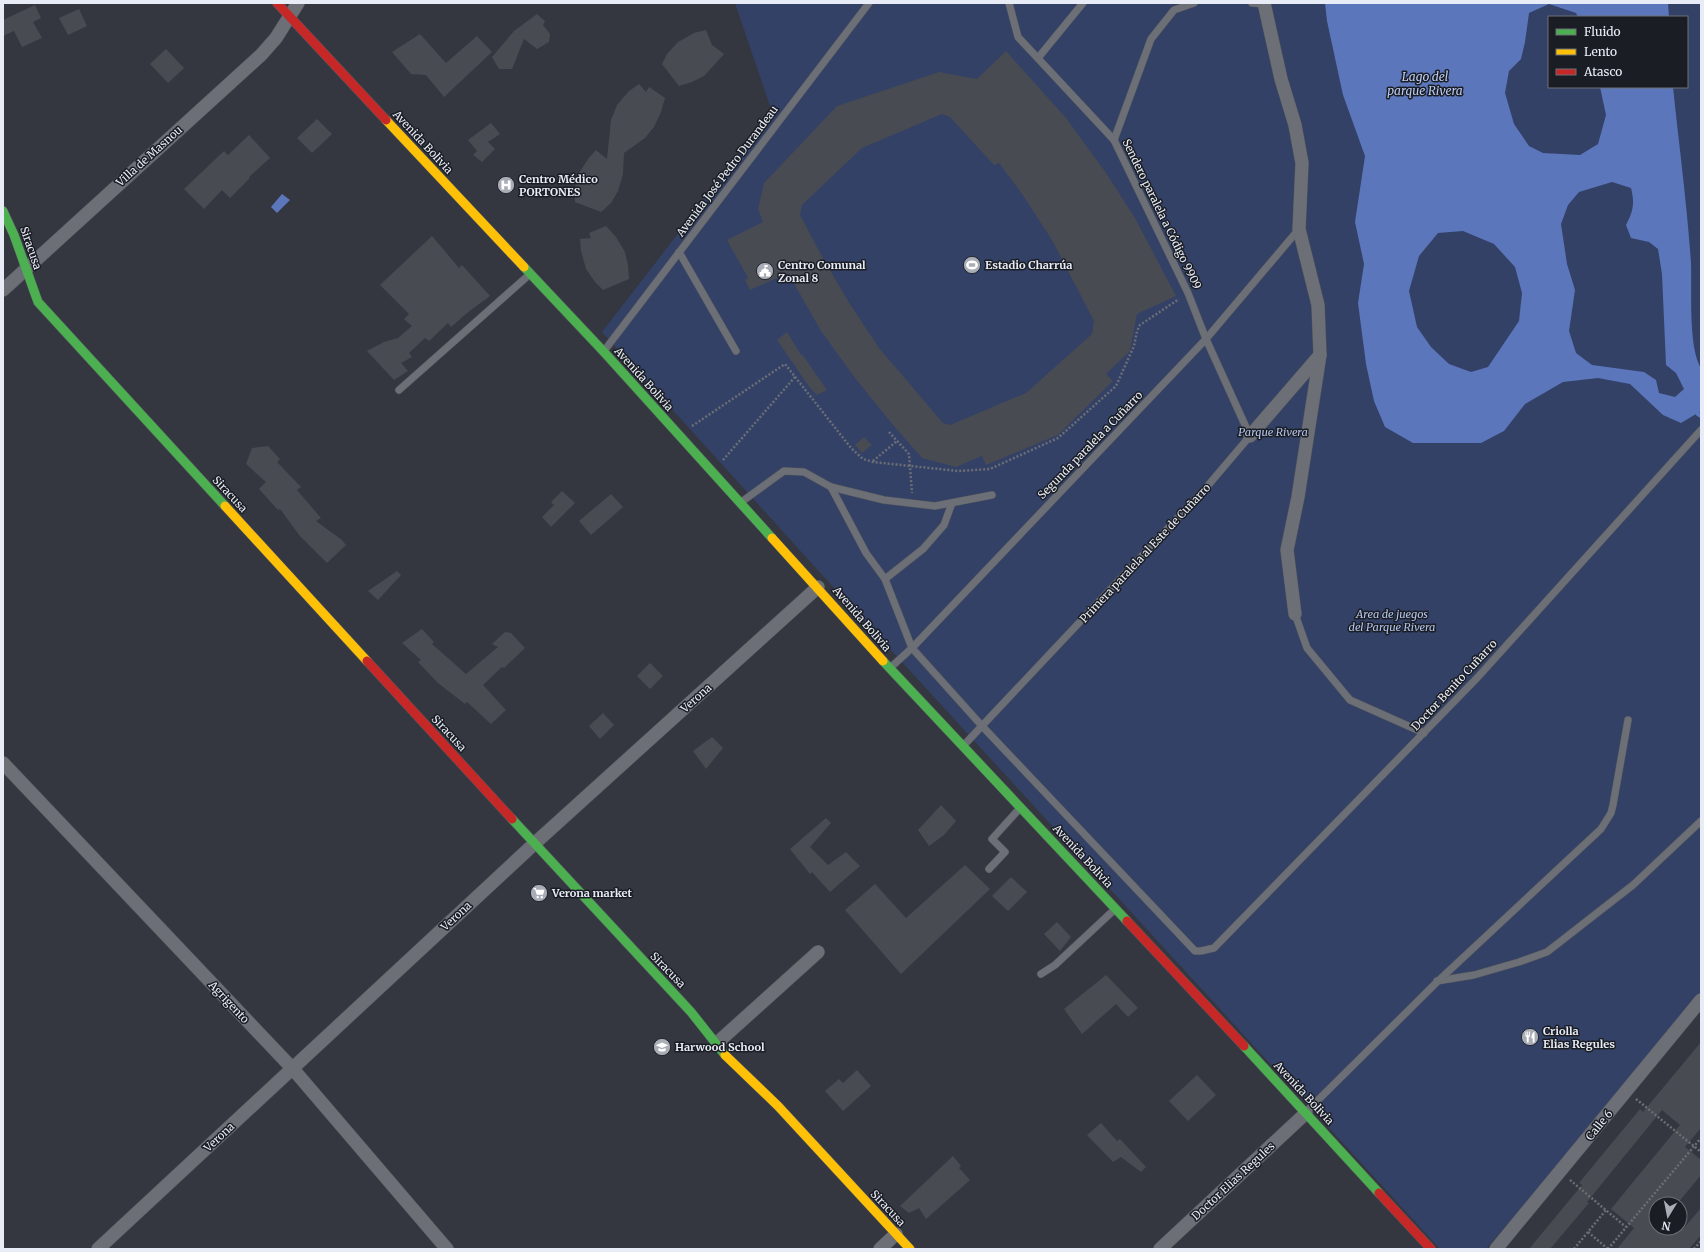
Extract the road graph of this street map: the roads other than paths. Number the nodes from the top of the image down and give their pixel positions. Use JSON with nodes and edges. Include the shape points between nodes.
{"nodes":[{"id":1,"x":277,"y":3,"type":"edge"},
{"id":2,"x":298,"y":3,"type":"edge"},
{"id":3,"x":869,"y":3,"type":"edge"},
{"id":4,"x":1009,"y":3,"type":"edge"},
{"id":5,"x":1083,"y":3,"type":"edge"},
{"id":6,"x":1194,"y":3,"type":"edge"},
{"id":7,"x":1260,"y":3,"type":"edge"},
{"id":8,"x":289,"y":18,"type":"junction"},
{"id":9,"x":1038,"y":58,"type":"junction"},
{"id":10,"x":1114,"y":140,"type":"junction"},
{"id":11,"x":3,"y":211,"type":"edge"},
{"id":12,"x":1299,"y":228,"type":"junction"},
{"id":13,"x":679,"y":252,"type":"junction"},
{"id":14,"x":25,"y":269,"type":"junction"},
{"id":15,"x":530,"y":274,"type":"junction"},
{"id":16,"x":3,"y":290,"type":"edge"},
{"id":17,"x":1206,"y":339,"type":"junction"},
{"id":18,"x":604,"y":352,"type":"junction"},
{"id":19,"x":736,"y":352,"type":"dead end"},
{"id":20,"x":1320,"y":355,"type":"junction"},
{"id":21,"x":399,"y":390,"type":"dead end"},
{"id":22,"x":1701,"y":430,"type":"edge"},
{"id":23,"x":1250,"y":436,"type":"junction"},
{"id":24,"x":832,"y":487,"type":"junction"},
{"id":25,"x":992,"y":495,"type":"dead end"},
{"id":26,"x":740,"y":503,"type":"junction"},
{"id":27,"x":952,"y":503,"type":"junction"},
{"id":28,"x":885,"y":579,"type":"junction"},
{"id":29,"x":818,"y":588,"type":"junction"},
{"id":30,"x":1295,"y":614,"type":"joint"},
{"id":31,"x":912,"y":648,"type":"junction"},
{"id":32,"x":889,"y":668,"type":"junction"},
{"id":33,"x":1628,"y":720,"type":"dead end"},
{"id":34,"x":982,"y":726,"type":"junction"},
{"id":35,"x":1424,"y":733,"type":"junction"},
{"id":36,"x":964,"y":745,"type":"junction"},
{"id":37,"x":3,"y":763,"type":"edge"},
{"id":38,"x":1021,"y":807,"type":"junction"},
{"id":39,"x":1701,"y":821,"type":"edge"},
{"id":40,"x":534,"y":844,"type":"junction"},
{"id":41,"x":989,"y":869,"type":"dead end"},
{"id":42,"x":1116,"y":908,"type":"junction"},
{"id":43,"x":818,"y":952,"type":"dead end"},
{"id":44,"x":1041,"y":974,"type":"dead end"},
{"id":45,"x":1437,"y":982,"type":"junction"},
{"id":46,"x":1701,"y":1000,"type":"edge"},
{"id":47,"x":717,"y":1043,"type":"junction"},
{"id":48,"x":293,"y":1068,"type":"junction"},
{"id":49,"x":1306,"y":1112,"type":"junction"},
{"id":50,"x":896,"y":1234,"type":"junction"},
{"id":51,"x":98,"y":1249,"type":"edge"},
{"id":52,"x":447,"y":1249,"type":"edge"},
{"id":53,"x":880,"y":1249,"type":"edge"},
{"id":54,"x":910,"y":1249,"type":"edge"},
{"id":55,"x":1160,"y":1249,"type":"edge"},
{"id":56,"x":1431,"y":1249,"type":"edge"},
{"id":57,"x":1496,"y":1249,"type":"edge"}],
"edges":[{"from":1,"to":8,"type":"street","name":"Avenida Bolivia"},
{"from":2,"to":8,"type":"street","name":"Villa de Masnou"},
{"from":3,"to":13,"type":"lane","name":"Avenida José Pedro Durandeau"},
{"from":4,"to":9,"type":"lane","name":"Sendero paralela a Código 9909","via":[[1018,37]]},
{"from":5,"to":9,"type":"lane"},
{"from":6,"to":10,"type":"lane","via":[[1174,10],[1151,39]]},
{"from":7,"to":12,"type":"street","via":[[1295,124],[1302,163]]},
{"from":8,"to":14,"type":"street","name":"Villa de Masnou","via":[[261,55]]},
{"from":8,"to":15,"type":"street","name":"Avenida Bolivia"},
{"from":9,"to":10,"type":"lane","name":"Sendero paralela a Código 9909"},
{"from":10,"to":17,"type":"lane","name":"Sendero paralela a Código 9909","via":[[1188,293]]},
{"from":11,"to":14,"type":"street","name":"Siracusa"},
{"from":12,"to":17,"type":"lane","name":"Segunda paralela a Cuñarro"},
{"from":12,"to":20,"type":"street","via":[[1318,305]]},
{"from":13,"to":18,"type":"lane","name":"Avenida José Pedro Durandeau"},
{"from":13,"to":19,"type":"lane"},
{"from":14,"to":16,"type":"street","name":"Villa de Masnou"},
{"from":14,"to":40,"type":"street","name":"Siracusa","via":[[38,302]]},
{"from":15,"to":18,"type":"street","name":"Avenida Bolivia"},
{"from":15,"to":21,"type":"lane"},
{"from":17,"to":23,"type":"lane","name":"Sendero paralela a Código 9909"},
{"from":17,"to":31,"type":"lane","name":"Segunda paralela a Cuñarro"},
{"from":18,"to":26,"type":"street","name":"Avenida Bolivia"},
{"from":20,"to":23,"type":"street","name":"Primera paralela al Este de Cuñarro"},
{"from":20,"to":30,"type":"street","via":[[1298,497],[1287,550]]},
{"from":22,"to":35,"type":"lane","name":"Doctor Benito Cuñarro"},
{"from":23,"to":34,"type":"lane","name":"Primera paralela al Este de Cuñarro","via":[[1204,489]]},
{"from":24,"to":26,"type":"lane","via":[[804,472],[784,471]]},
{"from":24,"to":27,"type":"lane","via":[[884,500],[913,504],[934,506]]},
{"from":24,"to":28,"type":"lane","via":[[866,553]]},
{"from":25,"to":27,"type":"lane"},
{"from":26,"to":29,"type":"street","name":"Avenida Bolivia"},
{"from":27,"to":28,"type":"lane","via":[[944,524],[923,549]]},
{"from":28,"to":31,"type":"lane"},
{"from":29,"to":32,"type":"street","name":"Avenida Bolivia"},
{"from":29,"to":40,"type":"street","name":"Verona"},
{"from":30,"to":35,"type":"lane","via":[[1307,648],[1350,700]]},
{"from":31,"to":32,"type":"lane","name":"Segunda paralela a Cuñarro"},
{"from":31,"to":34,"type":"lane"},
{"from":32,"to":36,"type":"street","name":"Avenida Bolivia"},
{"from":33,"to":45,"type":"lane","via":[[1613,805],[1601,829]]},
{"from":34,"to":35,"type":"lane","name":"Doctor Benito Cuñarro","via":[[1195,951],[1214,948]]},
{"from":34,"to":36,"type":"lane","name":"Primera paralela al Este de Cuñarro"},
{"from":36,"to":38,"type":"street","name":"Avenida Bolivia"},
{"from":37,"to":48,"type":"street","name":"Agrigento"},
{"from":38,"to":41,"type":"lane","via":[[992,839],[1005,852]]},
{"from":38,"to":42,"type":"street","name":"Avenida Bolivia"},
{"from":39,"to":45,"type":"lane","via":[[1633,885],[1547,952],[1474,975]]},
{"from":40,"to":47,"type":"street","name":"Siracusa","via":[[692,1012]]},
{"from":40,"to":48,"type":"street","name":"Verona"},
{"from":42,"to":44,"type":"lane","via":[[1055,965]]},
{"from":42,"to":49,"type":"street","name":"Avenida Bolivia"},
{"from":43,"to":47,"type":"street"},
{"from":45,"to":49,"type":"lane"},
{"from":46,"to":57,"type":"street","name":"Calle 6"},
{"from":47,"to":50,"type":"street","name":"Siracusa","via":[[728,1058],[778,1106]]},
{"from":48,"to":51,"type":"street","name":"Verona"},
{"from":48,"to":52,"type":"street","name":"Agrigento"},
{"from":49,"to":55,"type":"street","name":"Doctor Elias Regules"},
{"from":49,"to":56,"type":"street","name":"Avenida Bolivia"},
{"from":50,"to":53,"type":"street"},
{"from":50,"to":54,"type":"street","name":"Siracusa"}]}
